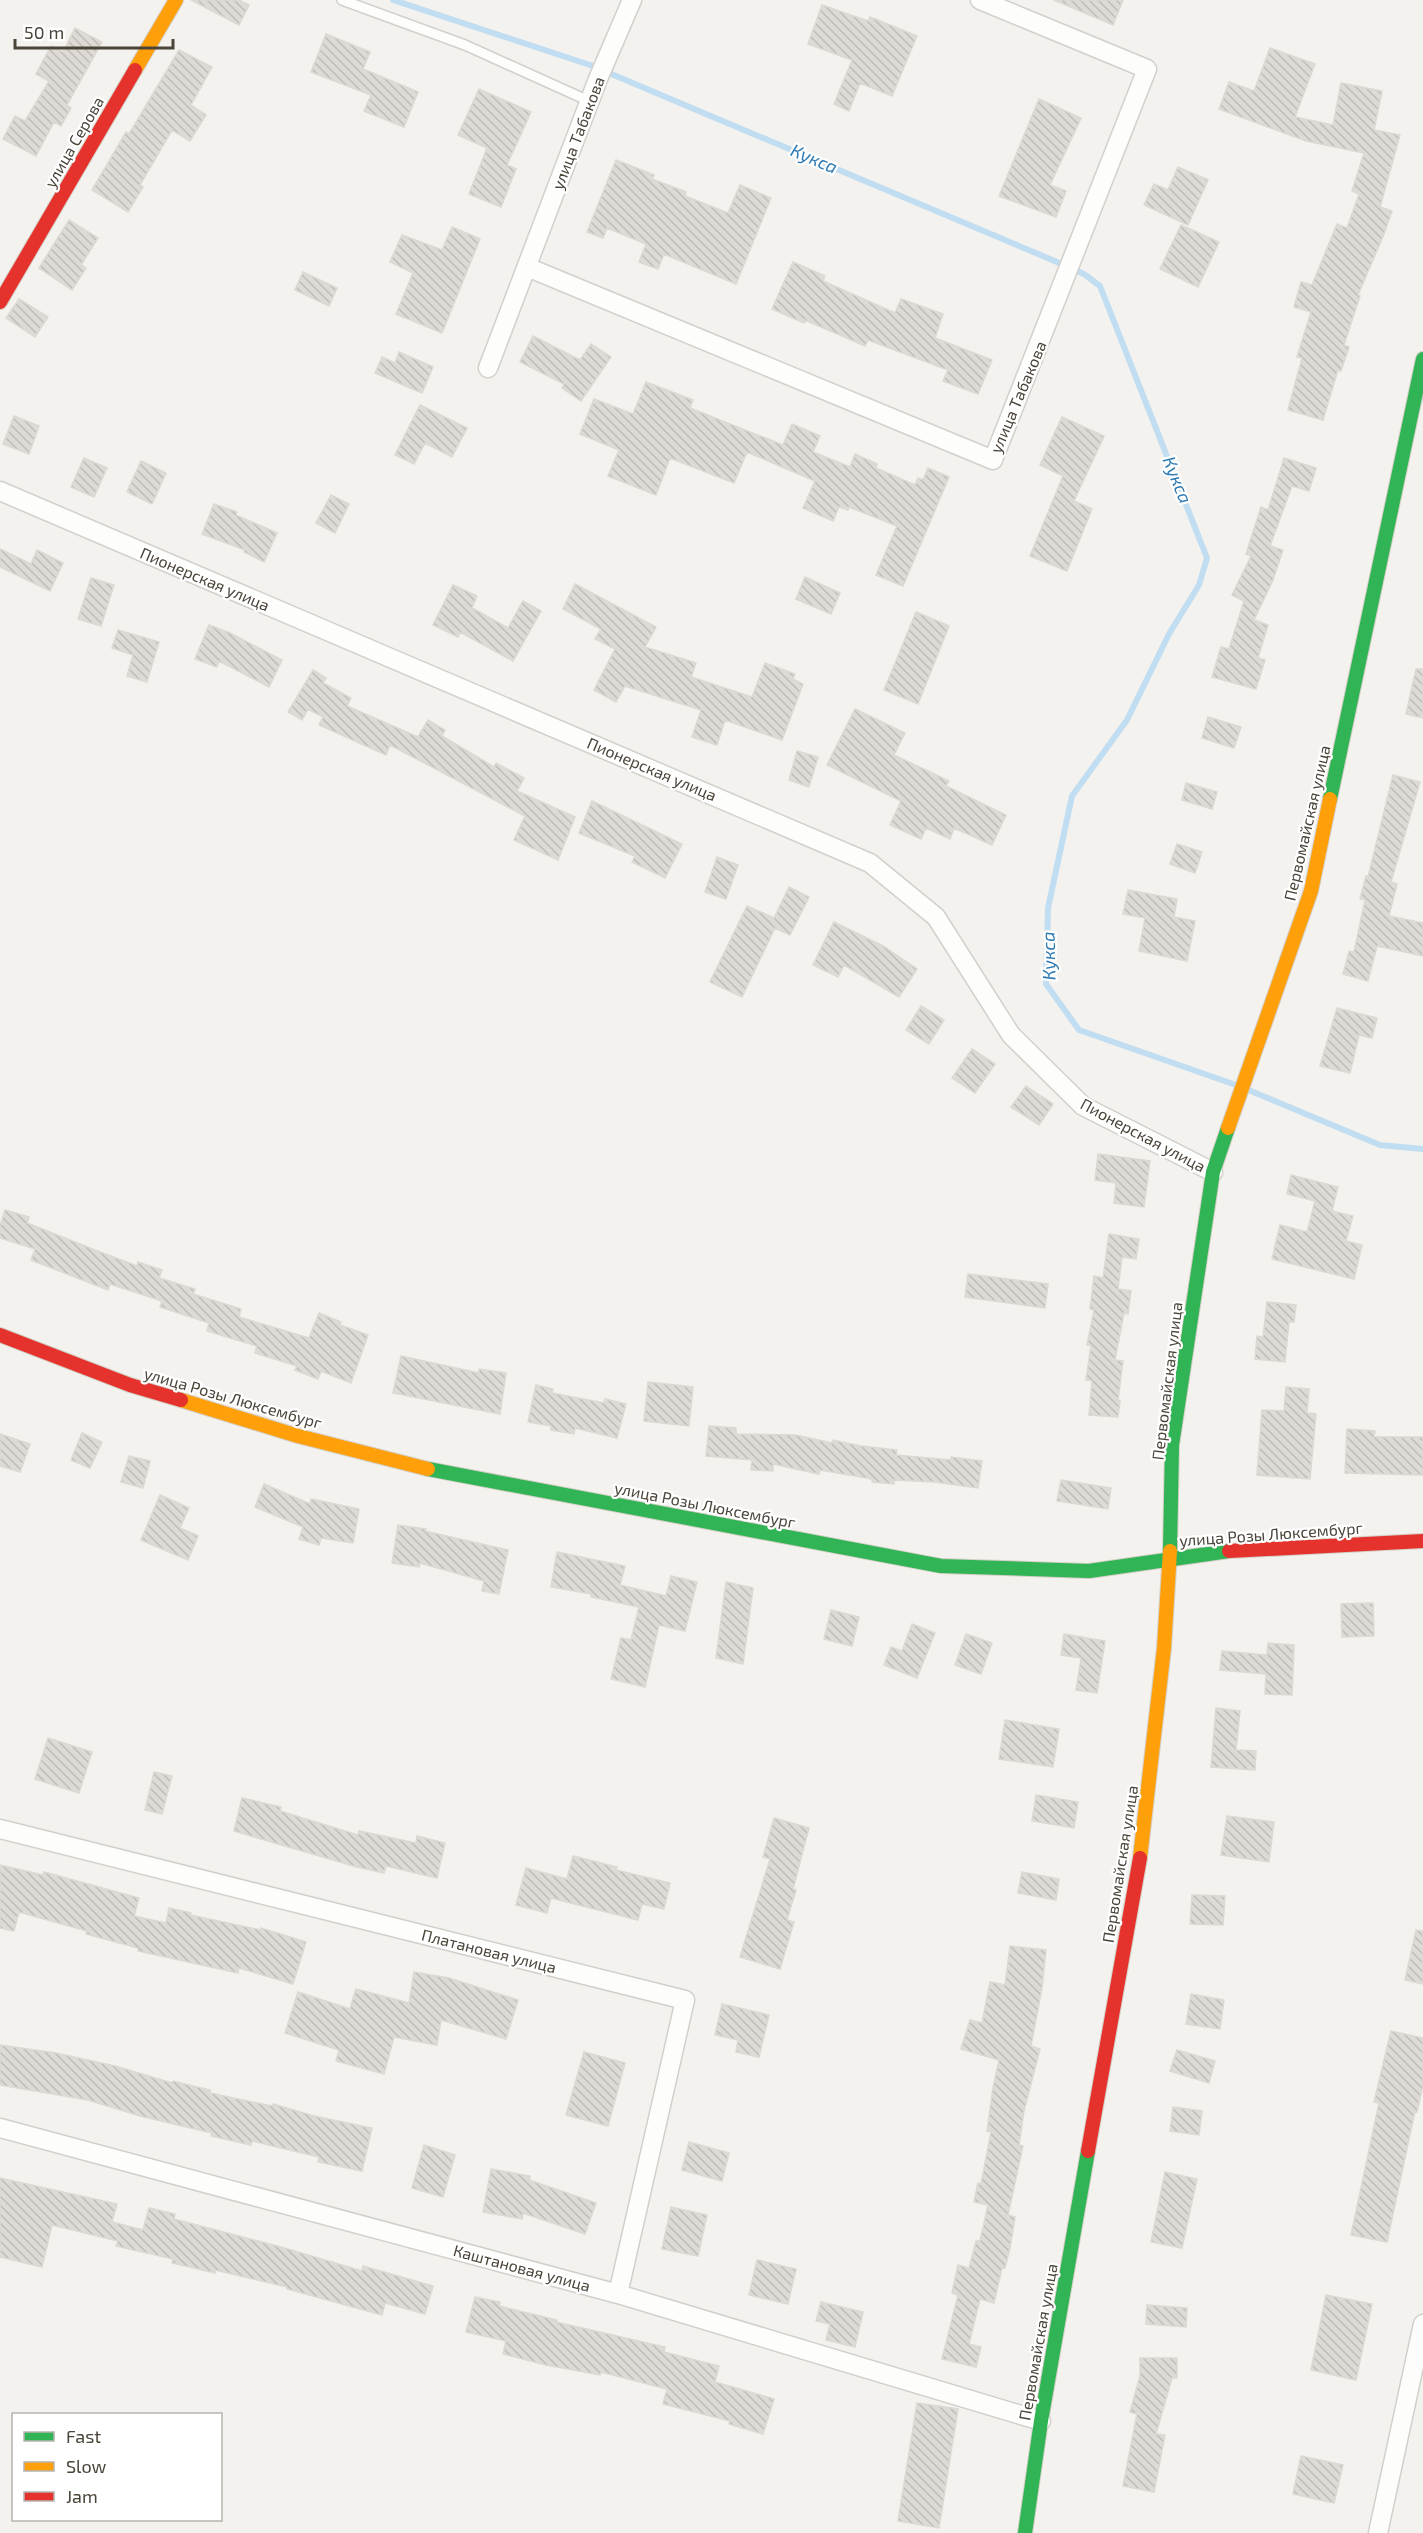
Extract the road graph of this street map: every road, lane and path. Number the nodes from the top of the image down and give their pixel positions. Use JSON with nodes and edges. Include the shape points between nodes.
{"nodes":[{"id":1,"x":176,"y":0,"type":"edge"},
{"id":2,"x":342,"y":0,"type":"edge"},
{"id":3,"x":632,"y":0,"type":"edge"},
{"id":4,"x":980,"y":0,"type":"edge"},
{"id":5,"x":589,"y":101,"type":"junction"},
{"id":6,"x":527,"y":267,"type":"junction"},
{"id":7,"x":0,"y":302,"type":"edge"},
{"id":8,"x":1423,"y":359,"type":"edge"},
{"id":9,"x":488,"y":368,"type":"dead end"},
{"id":10,"x":1421,"y":377,"type":"edge"},
{"id":11,"x":0,"y":491,"type":"edge"},
{"id":12,"x":1213,"y":1172,"type":"junction"},
{"id":13,"x":0,"y":1335,"type":"edge"},
{"id":14,"x":1423,"y":1541,"type":"edge"},
{"id":15,"x":1170,"y":1558,"type":"junction"},
{"id":16,"x":0,"y":1829,"type":"edge"},
{"id":17,"x":0,"y":2128,"type":"edge"},
{"id":18,"x":618,"y":2294,"type":"junction"},
{"id":19,"x":1423,"y":2324,"type":"edge"},
{"id":20,"x":1041,"y":2421,"type":"junction"},
{"id":21,"x":1025,"y":2533,"type":"edge"},
{"id":22,"x":1378,"y":2533,"type":"edge"}],
"edges":[{"from":1,"to":7,"type":"street","name":"улица Серова"},
{"from":2,"to":5,"type":"lane","via":[[465,45]]},
{"from":3,"to":5,"type":"street","name":"улица Табакова"},
{"from":4,"to":6,"type":"street","name":"улица Табакова","via":[[1148,69],[993,460]]},
{"from":5,"to":6,"type":"street","name":"улица Табакова"},
{"from":6,"to":9,"type":"street","name":"улица Табакова"},
{"from":8,"to":10,"type":"street","name":"Первомайская улица"},
{"from":10,"to":12,"type":"street","name":"Первомайская улица","via":[[1311,891]]},
{"from":11,"to":12,"type":"street","name":"Пионерская улица","via":[[870,862],[936,917],[1011,1035],[1083,1106]]},
{"from":12,"to":15,"type":"street","name":"Первомайская улица","via":[[1172,1445]]},
{"from":13,"to":15,"type":"street","name":"улица Розы Люксембург","via":[[130,1385],[298,1436],[453,1475],[941,1566],[1089,1571]]},
{"from":14,"to":15,"type":"street","name":"улица Розы Люксембург","via":[[1211,1552]]},
{"from":15,"to":20,"type":"street","name":"Первомайская улица","via":[[1143,1841]]},
{"from":16,"to":18,"type":"street","name":"Платановая улица","via":[[686,2000]]},
{"from":17,"to":18,"type":"street","name":"Каштановая улица"},
{"from":18,"to":20,"type":"street","name":"Каштановая улица"},
{"from":19,"to":22,"type":"street"},
{"from":20,"to":21,"type":"street","name":"Первомайская улица"}]}
